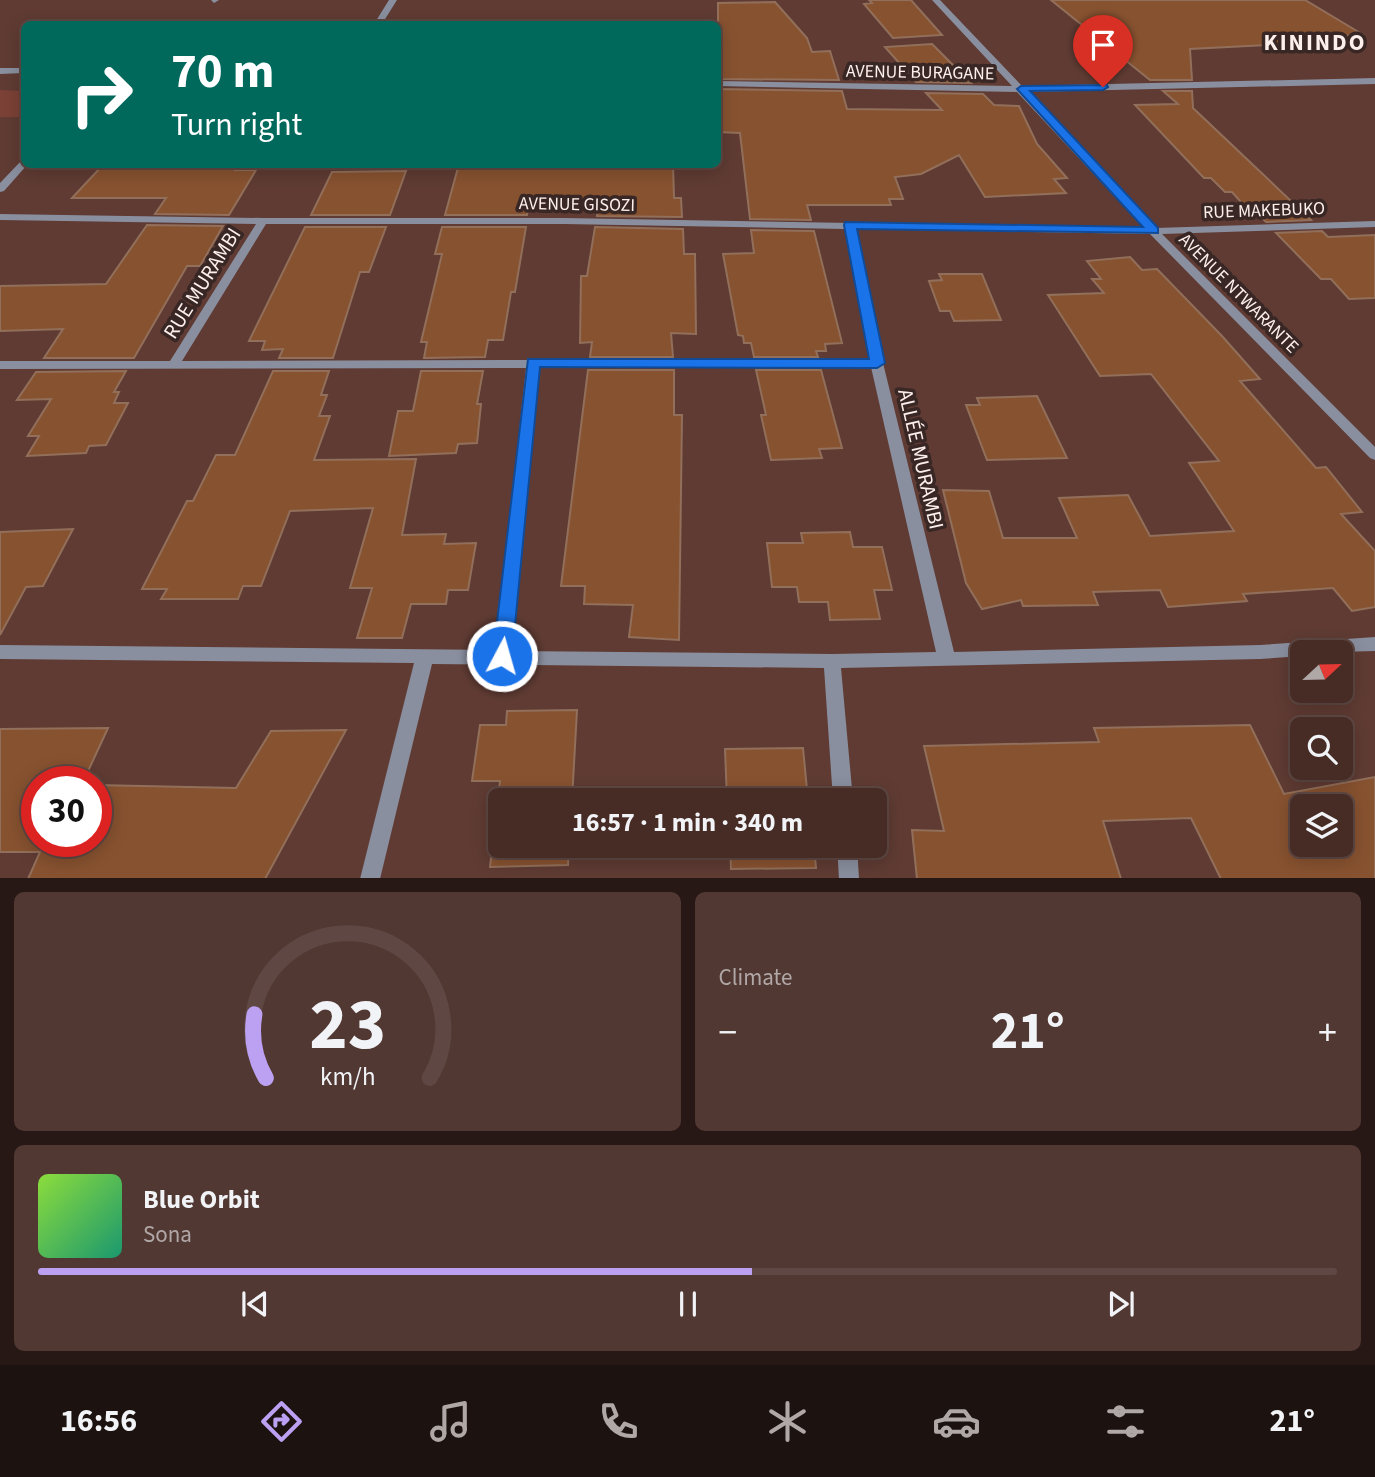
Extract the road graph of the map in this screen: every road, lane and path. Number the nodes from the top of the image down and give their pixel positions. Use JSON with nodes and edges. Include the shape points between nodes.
{"nodes":[{"id":1,"x":393,"y":0,"type":"edge"},
{"id":2,"x":936,"y":0,"type":"edge"},
{"id":3,"x":380,"y":21,"type":"edge"},
{"id":4,"x":0,"y":71,"type":"edge"},
{"id":5,"x":21,"y":71,"type":"edge"},
{"id":6,"x":1375,"y":81,"type":"edge"},
{"id":7,"x":721,"y":84,"type":"edge"},
{"id":8,"x":1021,"y":89,"type":"junction"},
{"id":9,"x":21,"y":166,"type":"edge"},
{"id":10,"x":0,"y":189,"type":"edge"},
{"id":11,"x":0,"y":217,"type":"edge"},
{"id":12,"x":263,"y":221,"type":"junction"},
{"id":13,"x":1375,"y":223,"type":"edge"},
{"id":14,"x":850,"y":225,"type":"junction"},
{"id":15,"x":1153,"y":231,"type":"junction"},
{"id":16,"x":533,"y":362,"type":"junction"},
{"id":17,"x":877,"y":363,"type":"junction"},
{"id":18,"x":174,"y":364,"type":"junction"},
{"id":19,"x":0,"y":365,"type":"edge"},
{"id":20,"x":1375,"y":455,"type":"edge"},
{"id":21,"x":1375,"y":644,"type":"edge"},
{"id":22,"x":0,"y":652,"type":"edge"},
{"id":23,"x":425,"y":655,"type":"junction"},
{"id":24,"x":502,"y":656,"type":"junction"},
{"id":25,"x":947,"y":660,"type":"junction"},
{"id":26,"x":832,"y":661,"type":"junction"},
{"id":27,"x":842,"y":788,"type":"edge"},
{"id":28,"x":848,"y":858,"type":"edge"},
{"id":29,"x":370,"y":878,"type":"edge"},
{"id":30,"x":849,"y":878,"type":"edge"}],
"edges":[{"from":1,"to":3,"type":"street"},
{"from":2,"to":8,"type":"street","name":"AVENUE NTWARANTE"},
{"from":4,"to":5,"type":"street"},
{"from":6,"to":8,"type":"street","name":"AVENUE BURAGANE"},
{"from":7,"to":8,"type":"street","name":"AVENUE BURAGANE"},
{"from":8,"to":15,"type":"street","name":"AVENUE NTWARANTE"},
{"from":9,"to":10,"type":"street"},
{"from":11,"to":12,"type":"street","name":"AVENUE GISOZI"},
{"from":12,"to":14,"type":"street","name":"AVENUE GISOZI"},
{"from":12,"to":18,"type":"street","name":"RUE MURAMBI"},
{"from":13,"to":15,"type":"street","name":"RUE MAKEBUKO"},
{"from":14,"to":15,"type":"street","name":"AVENUE GISOZI"},
{"from":14,"to":17,"type":"street","name":"ALLÉE MURAMBI"},
{"from":15,"to":20,"type":"street","name":"AVENUE NTWARANTE"},
{"from":16,"to":17,"type":"street"},
{"from":16,"to":18,"type":"street"},
{"from":16,"to":24,"type":"street"},
{"from":17,"to":25,"type":"street","name":"ALLÉE MURAMBI"},
{"from":18,"to":19,"type":"street"},
{"from":21,"to":25,"type":"street","via":[[1259,652]]},
{"from":22,"to":23,"type":"street"},
{"from":23,"to":24,"type":"street"},
{"from":23,"to":29,"type":"street"},
{"from":24,"to":26,"type":"street"},
{"from":25,"to":26,"type":"street"},
{"from":26,"to":27,"type":"street"},
{"from":28,"to":30,"type":"street"}]}
